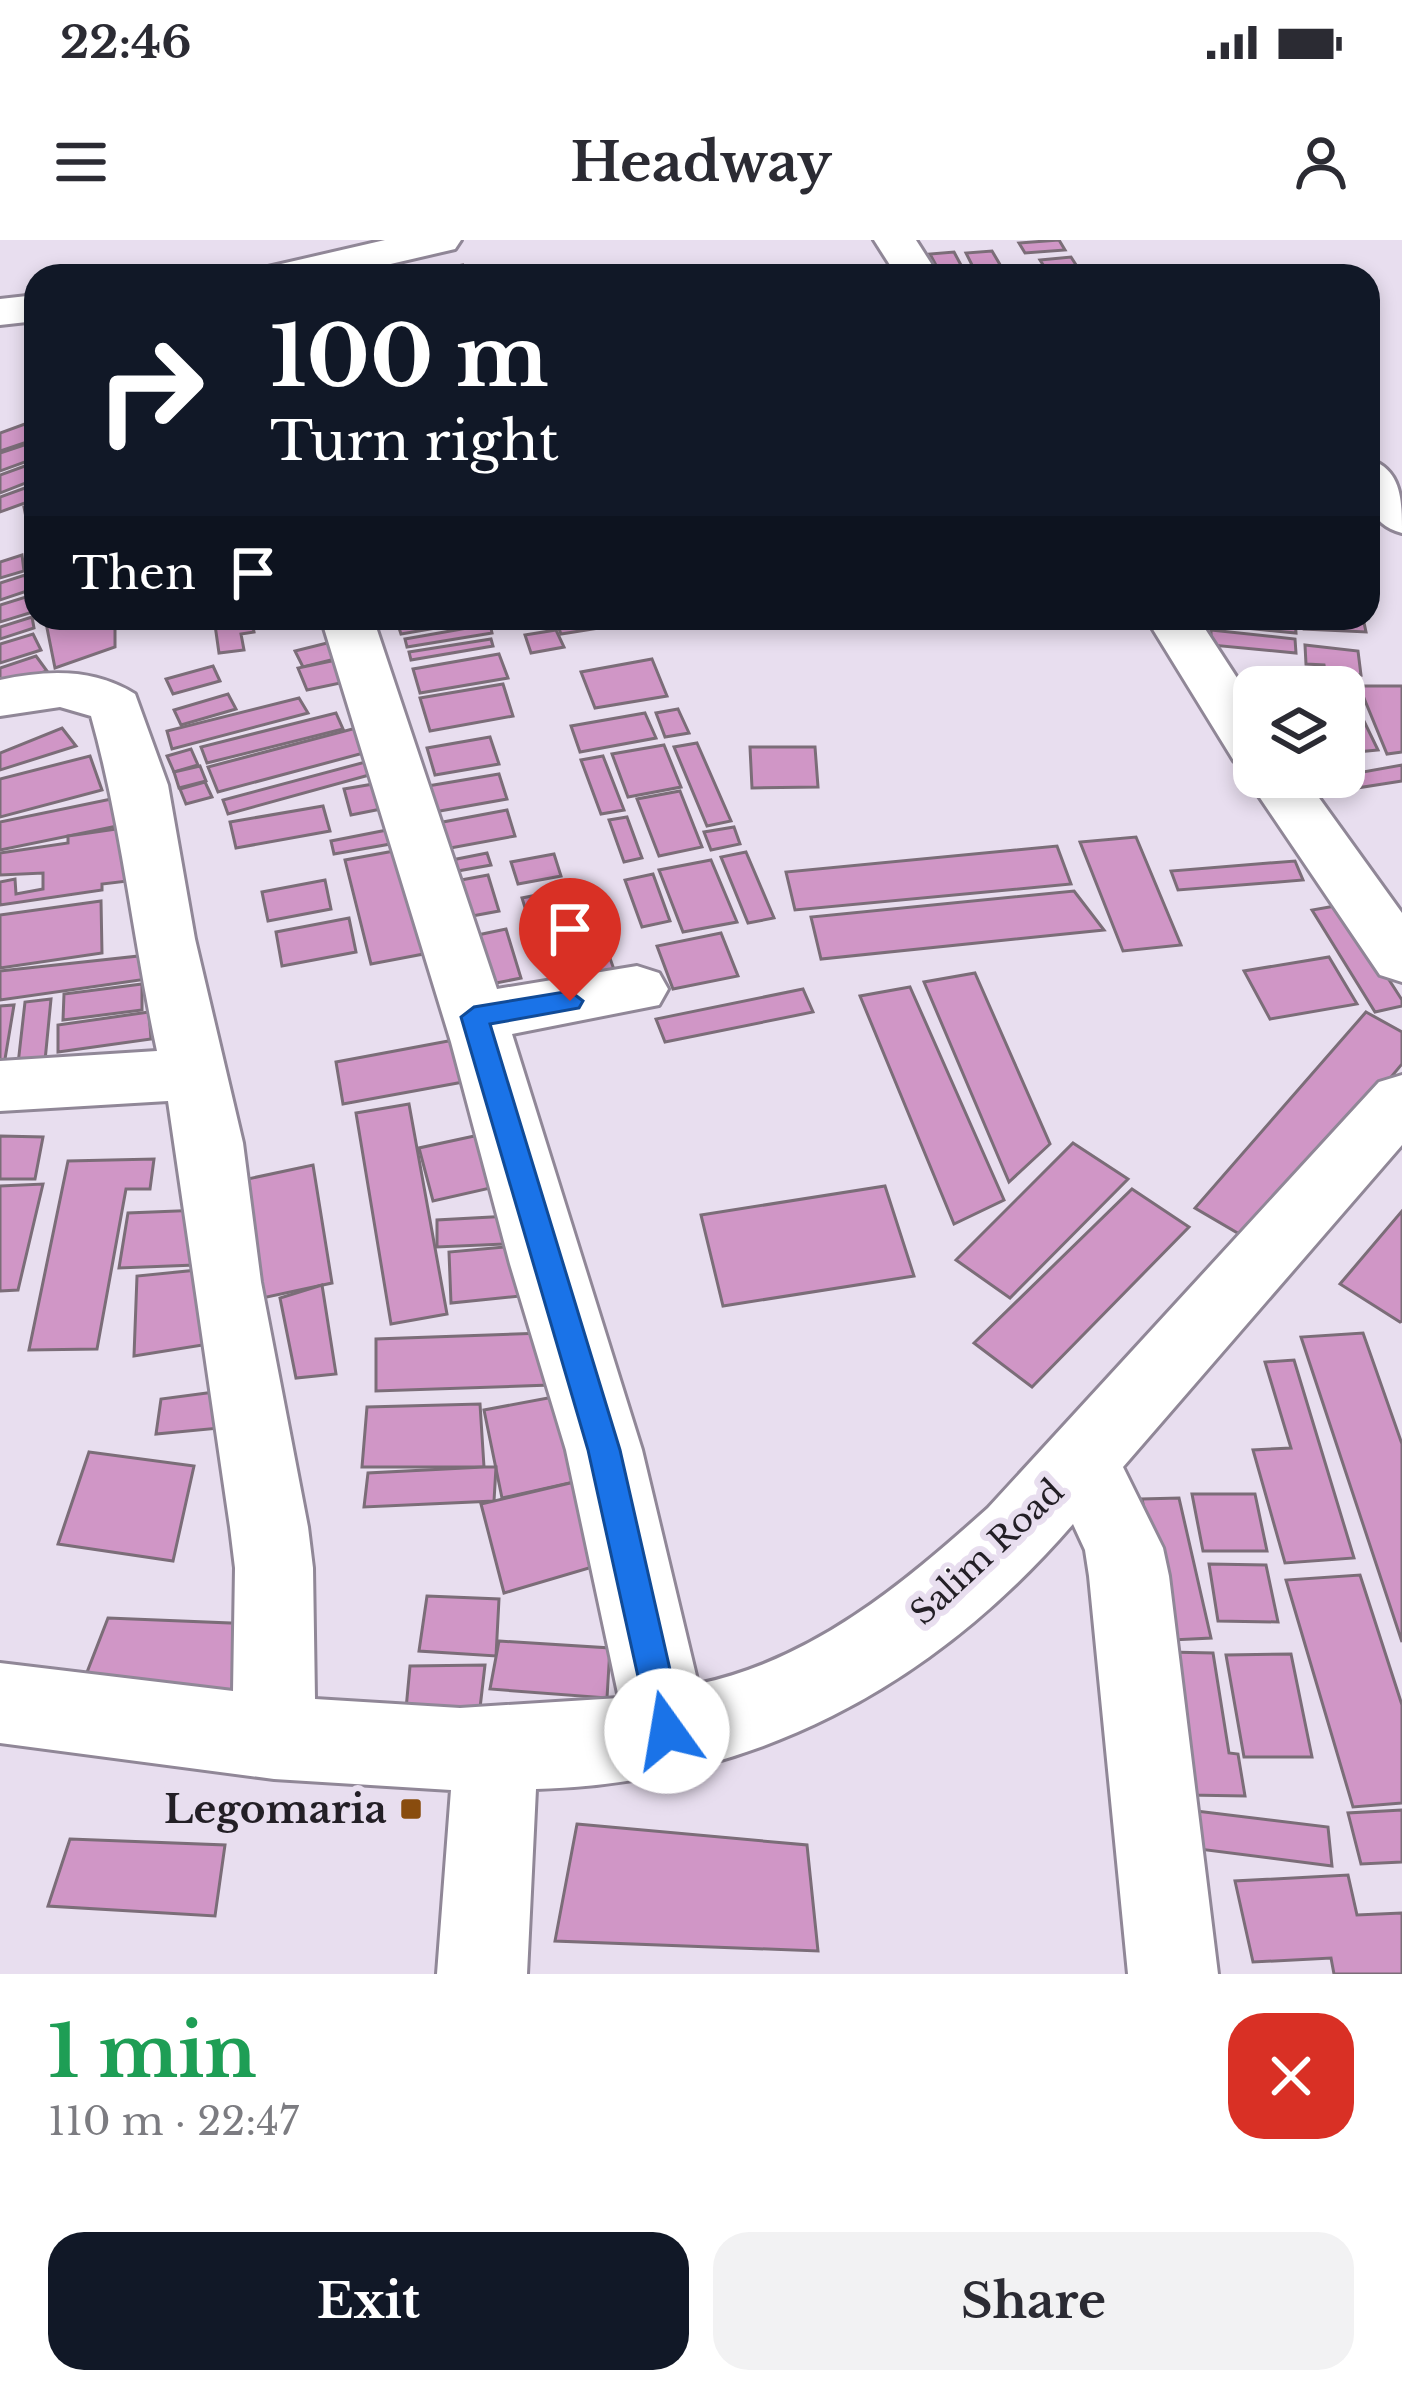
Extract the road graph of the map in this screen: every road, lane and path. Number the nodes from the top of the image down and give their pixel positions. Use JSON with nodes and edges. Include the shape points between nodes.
{"nodes":[{"id":1,"x":440,"y":240,"type":"edge"},
{"id":2,"x":335,"y":264,"type":"edge"},
{"id":3,"x":1380,"y":490,"type":"edge"},
{"id":4,"x":1402,"y":518,"type":"edge"},
{"id":5,"x":350,"y":630,"type":"edge"},
{"id":6,"x":1180,"y":630,"type":"edge"},
{"id":7,"x":0,"y":698,"type":"edge"},
{"id":8,"x":1233,"y":715,"type":"edge"},
{"id":9,"x":1289,"y":798,"type":"edge"},
{"id":10,"x":1402,"y":959,"type":"edge"},
{"id":11,"x":637,"y":989,"type":"dead end"},
{"id":12,"x":474,"y":1017,"type":"junction"},
{"id":13,"x":194,"y":1074,"type":"junction"},
{"id":14,"x":0,"y":1086,"type":"edge"},
{"id":15,"x":1402,"y":1100,"type":"edge"},
{"id":16,"x":1082,"y":1461,"type":"junction"},
{"id":17,"x":0,"y":1703,"type":"edge"},
{"id":18,"x":667,"y":1731,"type":"junction"},
{"id":19,"x":274,"y":1738,"type":"junction"},
{"id":20,"x":496,"y":1750,"type":"junction"},
{"id":21,"x":482,"y":1974,"type":"edge"},
{"id":22,"x":1173,"y":1974,"type":"edge"}],
"edges":[{"from":1,"to":2,"type":"street"},
{"from":3,"to":4,"type":"street"},
{"from":5,"to":12,"type":"street"},
{"from":6,"to":8,"type":"street"},
{"from":7,"to":13,"type":"street","via":[[36,689],[83,692],[116,707],[140,784]]},
{"from":9,"to":10,"type":"street"},
{"from":11,"to":12,"type":"street"},
{"from":12,"to":18,"type":"street","via":[[604,1450]]},
{"from":13,"to":14,"type":"street"},
{"from":13,"to":19,"type":"street","via":[[274,1568]]},
{"from":15,"to":16,"type":"street","name":"Salim Road"},
{"from":16,"to":18,"type":"street","name":"Salim Road","via":[[984,1563],[886,1644],[738,1716]]},
{"from":16,"to":22,"type":"street","via":[[1130,1576]]},
{"from":17,"to":19,"type":"street","name":"Salim Road"},
{"from":18,"to":20,"type":"street","name":"Salim Road"},
{"from":19,"to":20,"type":"street","name":"Salim Road"},
{"from":20,"to":21,"type":"street"}]}
